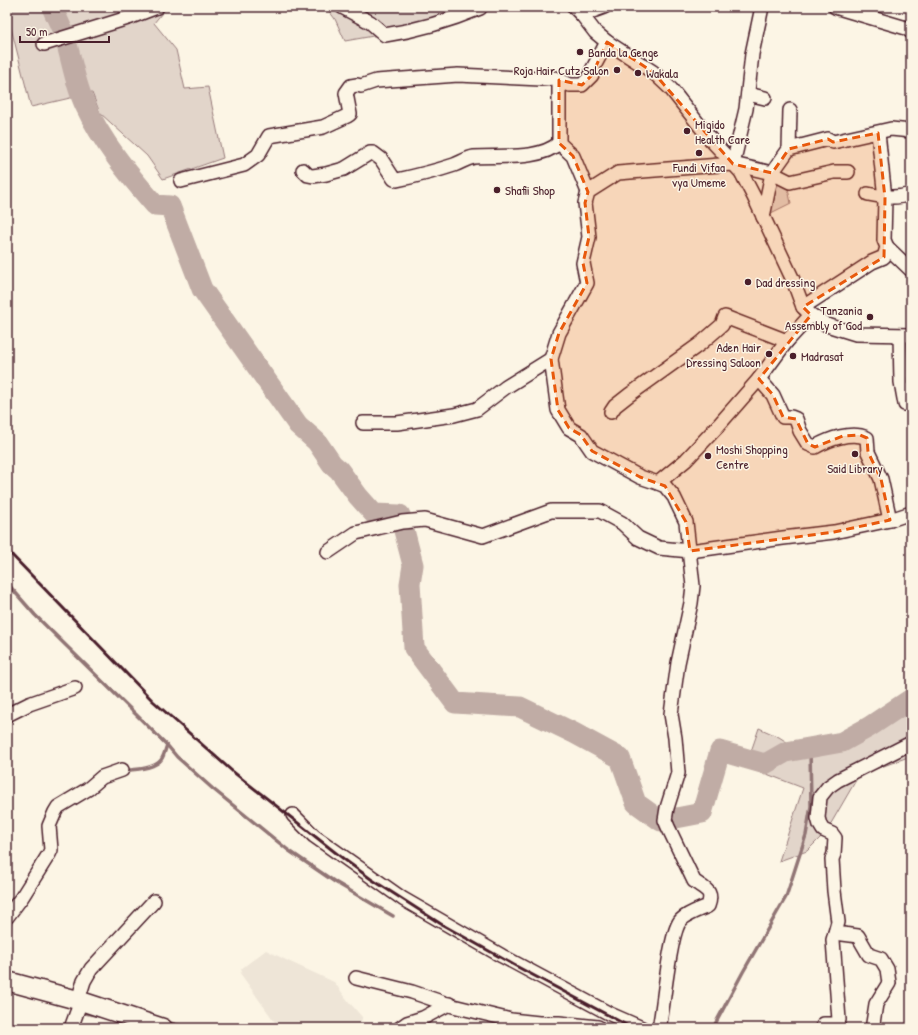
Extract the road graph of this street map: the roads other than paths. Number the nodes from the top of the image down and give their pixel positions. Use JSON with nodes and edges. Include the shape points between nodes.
{"nodes":[{"id":1,"x":157,"y":7,"type":"edge"},
{"id":2,"x":342,"y":7,"type":"edge"},
{"id":3,"x":479,"y":7,"type":"edge"},
{"id":4,"x":604,"y":7,"type":"edge"},
{"id":5,"x":762,"y":7,"type":"edge"},
{"id":6,"x":835,"y":7,"type":"edge"},
{"id":7,"x":578,"y":11,"type":"edge"},
{"id":8,"x":911,"y":32,"type":"edge"},
{"id":9,"x":607,"y":42,"type":"junction"},
{"id":10,"x":44,"y":44,"type":"dead end"},
{"id":11,"x":559,"y":80,"type":"junction"},
{"id":12,"x":748,"y":94,"type":"junction"},
{"id":13,"x":766,"y":98,"type":"dead end"},
{"id":14,"x":790,"y":110,"type":"dead end"},
{"id":15,"x":911,"y":131,"type":"edge"},
{"id":16,"x":878,"y":132,"type":"junction"},
{"id":17,"x":559,"y":143,"type":"junction"},
{"id":18,"x":789,"y":149,"type":"junction"},
{"id":19,"x":733,"y":164,"type":"junction"},
{"id":20,"x":303,"y":170,"type":"dead end"},
{"id":21,"x":848,"y":172,"type":"dead end"},
{"id":22,"x":772,"y":173,"type":"junction"},
{"id":23,"x":181,"y":181,"type":"dead end"},
{"id":24,"x":588,"y":192,"type":"junction"},
{"id":25,"x":868,"y":194,"type":"dead end"},
{"id":26,"x":911,"y":194,"type":"edge"},
{"id":27,"x":885,"y":198,"type":"junction"},
{"id":28,"x":763,"y":217,"type":"junction"},
{"id":29,"x":887,"y":247,"type":"junction"},
{"id":30,"x":911,"y":270,"type":"edge"},
{"id":31,"x":807,"y":311,"type":"junction"},
{"id":32,"x":906,"y":336,"type":"edge"},
{"id":33,"x":787,"y":341,"type":"junction"},
{"id":34,"x":551,"y":359,"type":"junction"},
{"id":35,"x":759,"y":379,"type":"junction"},
{"id":36,"x":911,"y":405,"type":"edge"},
{"id":37,"x":611,"y":412,"type":"dead end"},
{"id":38,"x":363,"y":423,"type":"dead end"},
{"id":39,"x":658,"y":483,"type":"junction"},
{"id":40,"x":911,"y":513,"type":"edge"},
{"id":41,"x":890,"y":520,"type":"junction"},
{"id":42,"x":690,"y":551,"type":"junction"},
{"id":43,"x":328,"y":552,"type":"dead end"},
{"id":44,"x":76,"y":688,"type":"dead end"},
{"id":45,"x":7,"y":714,"type":"edge"},
{"id":46,"x":911,"y":743,"type":"edge"},
{"id":47,"x":122,"y":770,"type":"dead end"},
{"id":48,"x":293,"y":815,"type":"dead end"},
{"id":49,"x":154,"y":901,"type":"dead end"},
{"id":50,"x":7,"y":917,"type":"edge"},
{"id":51,"x":834,"y":933,"type":"junction"},
{"id":52,"x":356,"y":978,"type":"dead end"},
{"id":53,"x":7,"y":981,"type":"edge"},
{"id":54,"x":80,"y":1000,"type":"junction"},
{"id":55,"x":449,"y":1004,"type":"junction"},
{"id":56,"x":610,"y":1014,"type":"junction"},
{"id":57,"x":503,"y":1023,"type":"edge"},
{"id":58,"x":71,"y":1028,"type":"edge"},
{"id":59,"x":163,"y":1028,"type":"edge"},
{"id":60,"x":400,"y":1028,"type":"edge"},
{"id":61,"x":598,"y":1028,"type":"edge"},
{"id":62,"x":642,"y":1028,"type":"edge"},
{"id":63,"x":659,"y":1028,"type":"edge"},
{"id":64,"x":822,"y":1028,"type":"edge"},
{"id":65,"x":876,"y":1028,"type":"edge"}],
"edges":[{"from":1,"to":10,"type":"street"},
{"from":2,"to":3,"type":"street","via":[[370,22],[385,34],[413,30],[456,18]]},
{"from":4,"to":7,"type":"street"},
{"from":5,"to":12,"type":"street","via":[[752,54]]},
{"from":6,"to":8,"type":"street","via":[[906,28]]},
{"from":7,"to":9,"type":"street"},
{"from":9,"to":11,"type":"street","via":[[592,70],[592,75],[582,85],[570,85]]},
{"from":9,"to":19,"type":"street","via":[[653,72],[666,84]]},
{"from":11,"to":17,"type":"street"},
{"from":11,"to":23,"type":"street","via":[[458,75],[376,81],[351,86],[346,92],[350,114],[347,116],[323,127],[269,136],[258,155],[244,165]]},
{"from":12,"to":13,"type":"street"},
{"from":12,"to":19,"type":"street"},
{"from":14,"to":18,"type":"street"},
{"from":15,"to":16,"type":"street","via":[[891,129]]},
{"from":16,"to":18,"type":"street","via":[[833,142],[828,139]]},
{"from":16,"to":27,"type":"street"},
{"from":17,"to":20,"type":"street","via":[[542,153],[472,157],[454,165],[397,180],[373,152],[344,169],[326,174],[313,176]]},
{"from":17,"to":24,"type":"street","via":[[573,156]]},
{"from":18,"to":22,"type":"street"},
{"from":19,"to":22,"type":"street"},
{"from":19,"to":24,"type":"street","via":[[618,173]]},
{"from":19,"to":28,"type":"street","via":[[740,172]]},
{"from":21,"to":22,"type":"street","via":[[834,172],[790,182]]},
{"from":22,"to":28,"type":"street"},
{"from":24,"to":34,"type":"street","via":[[586,203],[589,237],[583,263],[587,284],[559,333]]},
{"from":25,"to":27,"type":"street"},
{"from":26,"to":27,"type":"street"},
{"from":27,"to":29,"type":"street","via":[[884,240]]},
{"from":28,"to":31,"type":"street"},
{"from":29,"to":30,"type":"street"},
{"from":29,"to":31,"type":"street","via":[[884,257],[872,262]]},
{"from":31,"to":32,"type":"street","via":[[827,325],[856,334]]},
{"from":31,"to":33,"type":"street"},
{"from":32,"to":36,"type":"street","via":[[901,382],[905,404]]},
{"from":33,"to":35,"type":"street"},
{"from":33,"to":37,"type":"street","via":[[725,317],[722,324],[700,344],[628,395]]},
{"from":34,"to":38,"type":"street","via":[[477,409],[397,423]]},
{"from":34,"to":39,"type":"street","via":[[558,410],[569,428],[581,435],[592,451],[640,477]]},
{"from":35,"to":39,"type":"street","via":[[686,460]]},
{"from":35,"to":41,"type":"street","via":[[773,395],[784,417],[796,419],[808,444],[815,447],[843,436],[860,435],[866,438],[868,452],[881,479]]},
{"from":39,"to":42,"type":"street","via":[[666,486],[680,507],[686,522]]},
{"from":40,"to":41,"type":"street"},
{"from":41,"to":42,"type":"street","via":[[834,532]]},
{"from":42,"to":43,"type":"street","via":[[659,548],[638,538],[622,523],[600,511],[550,511],[483,536],[425,520],[402,522],[356,532]]},
{"from":42,"to":63,"type":"street","via":[[692,597],[678,663],[671,714],[678,773],[665,820],[694,881],[707,888],[710,899],[708,906],[680,921],[676,931]]},
{"from":44,"to":45,"type":"street"},
{"from":46,"to":51,"type":"street","via":[[838,780],[820,797],[820,825],[835,838],[832,859],[838,922]]},
{"from":47,"to":50,"type":"street","via":[[102,777],[88,789],[58,807],[49,826],[51,850]]},
{"from":48,"to":56,"type":"street","via":[[314,836],[403,899]]},
{"from":49,"to":54,"type":"street","via":[[91,969],[84,981]]},
{"from":51,"to":64,"type":"street","via":[[833,959],[839,1020],[836,1024],[824,1024]]},
{"from":51,"to":65,"type":"street","via":[[858,936],[869,955],[881,959],[887,969],[889,983],[876,1004],[873,1023]]},
{"from":52,"to":55,"type":"street"},
{"from":53,"to":54,"type":"street"},
{"from":54,"to":58,"type":"street"},
{"from":54,"to":59,"type":"street"},
{"from":55,"to":57,"type":"street"},
{"from":55,"to":60,"type":"street"},
{"from":56,"to":61,"type":"street"},
{"from":56,"to":62,"type":"street"},
{"from":57,"to":61,"type":"street","via":[[574,1024]]}]}
